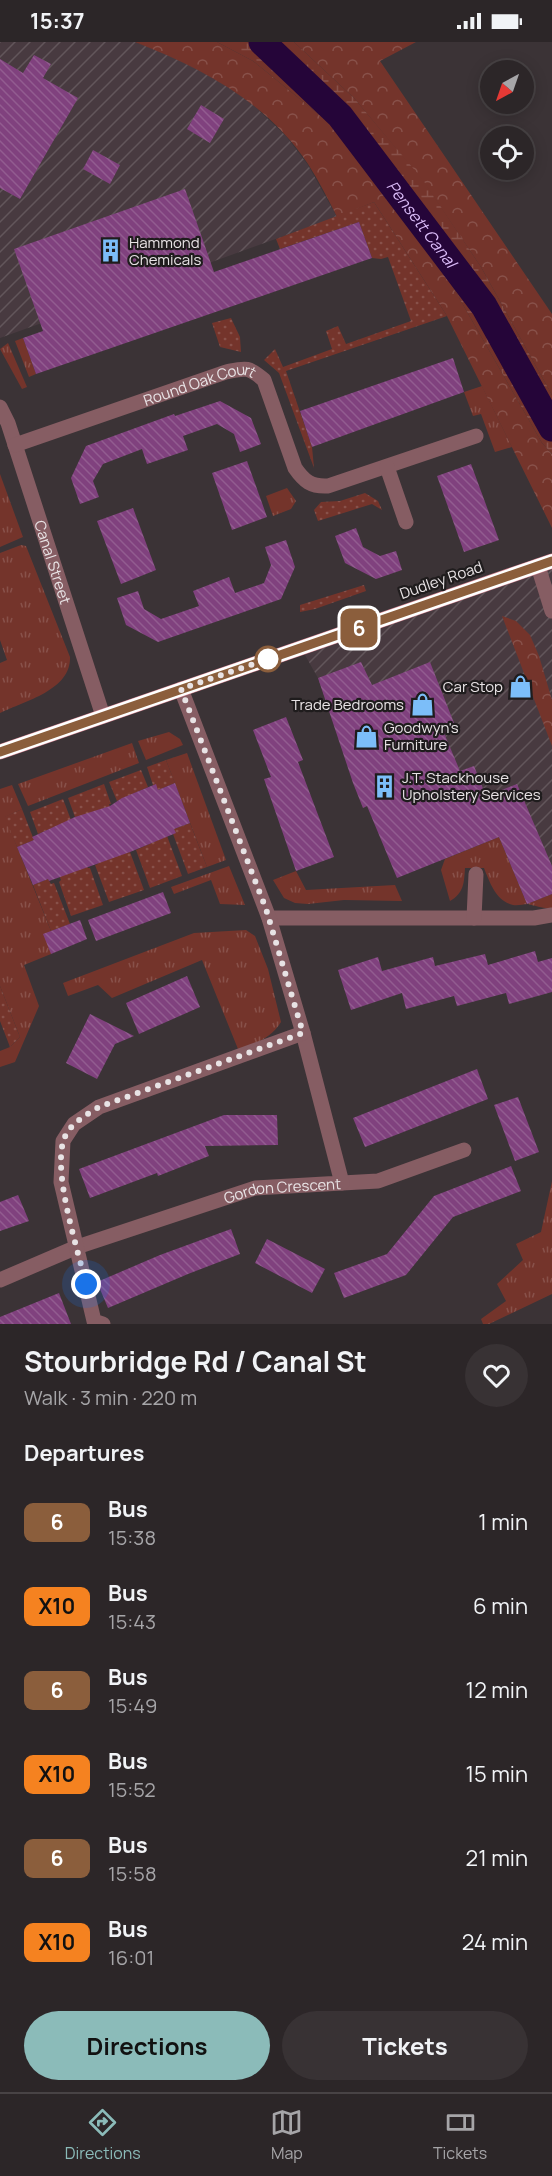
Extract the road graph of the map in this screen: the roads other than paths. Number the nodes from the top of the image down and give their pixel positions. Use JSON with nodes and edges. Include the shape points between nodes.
{"nodes":[{"id":1,"x":0,"y":407,"type":"edge"},
{"id":2,"x":476,"y":436,"type":"dead end"},
{"id":3,"x":15,"y":445,"type":"junction"},
{"id":4,"x":387,"y":467,"type":"junction"},
{"id":5,"x":406,"y":522,"type":"dead end"},
{"id":6,"x":545,"y":563,"type":"edge"},
{"id":7,"x":552,"y":611,"type":"edge"},
{"id":8,"x":181,"y":689,"type":"junction"},
{"id":9,"x":104,"y":716,"type":"junction"},
{"id":10,"x":0,"y":752,"type":"edge"},
{"id":11,"x":476,"y":874,"type":"dead end"},
{"id":12,"x":552,"y":915,"type":"edge"},
{"id":13,"x":269,"y":918,"type":"junction"},
{"id":14,"x":474,"y":918,"type":"junction"},
{"id":15,"x":303,"y":1033,"type":"junction"},
{"id":16,"x":464,"y":1150,"type":"dead end"},
{"id":17,"x":342,"y":1183,"type":"junction"},
{"id":18,"x":77,"y":1247,"type":"junction"},
{"id":19,"x":0,"y":1280,"type":"edge"},
{"id":20,"x":103,"y":1324,"type":"edge"}],
"edges":[{"from":1,"to":3,"type":"street","name":"Canal Street"},
{"from":2,"to":4,"type":"street","name":"Round Oak Court"},
{"from":3,"to":4,"type":"street","name":"Round Oak Court","via":[[246,368],[264,380],[302,478],[314,486],[328,486]]},
{"from":3,"to":9,"type":"street","name":"Canal Street"},
{"from":4,"to":5,"type":"street"},
{"from":6,"to":7,"type":"street"},
{"from":6,"to":8,"type":"main road","name":"Dudley Road"},
{"from":8,"to":9,"type":"main road","name":"Dudley Road"},
{"from":8,"to":13,"type":"street","name":"Gordon Crescent"},
{"from":9,"to":10,"type":"main road","name":"Dudley Road"},
{"from":11,"to":14,"type":"street"},
{"from":12,"to":14,"type":"street"},
{"from":13,"to":14,"type":"street"},
{"from":13,"to":15,"type":"street","name":"Gordon Crescent"},
{"from":15,"to":17,"type":"street","name":"Gordon Crescent"},
{"from":15,"to":18,"type":"street","via":[[99,1107],[74,1124],[63,1141],[61,1182]]},
{"from":16,"to":17,"type":"street","via":[[378,1181]]},
{"from":17,"to":18,"type":"street","name":"Gordon Crescent","via":[[255,1188]]},
{"from":18,"to":19,"type":"street","name":"Gordon Crescent"},
{"from":18,"to":20,"type":"street","via":[[94,1322]]}]}
